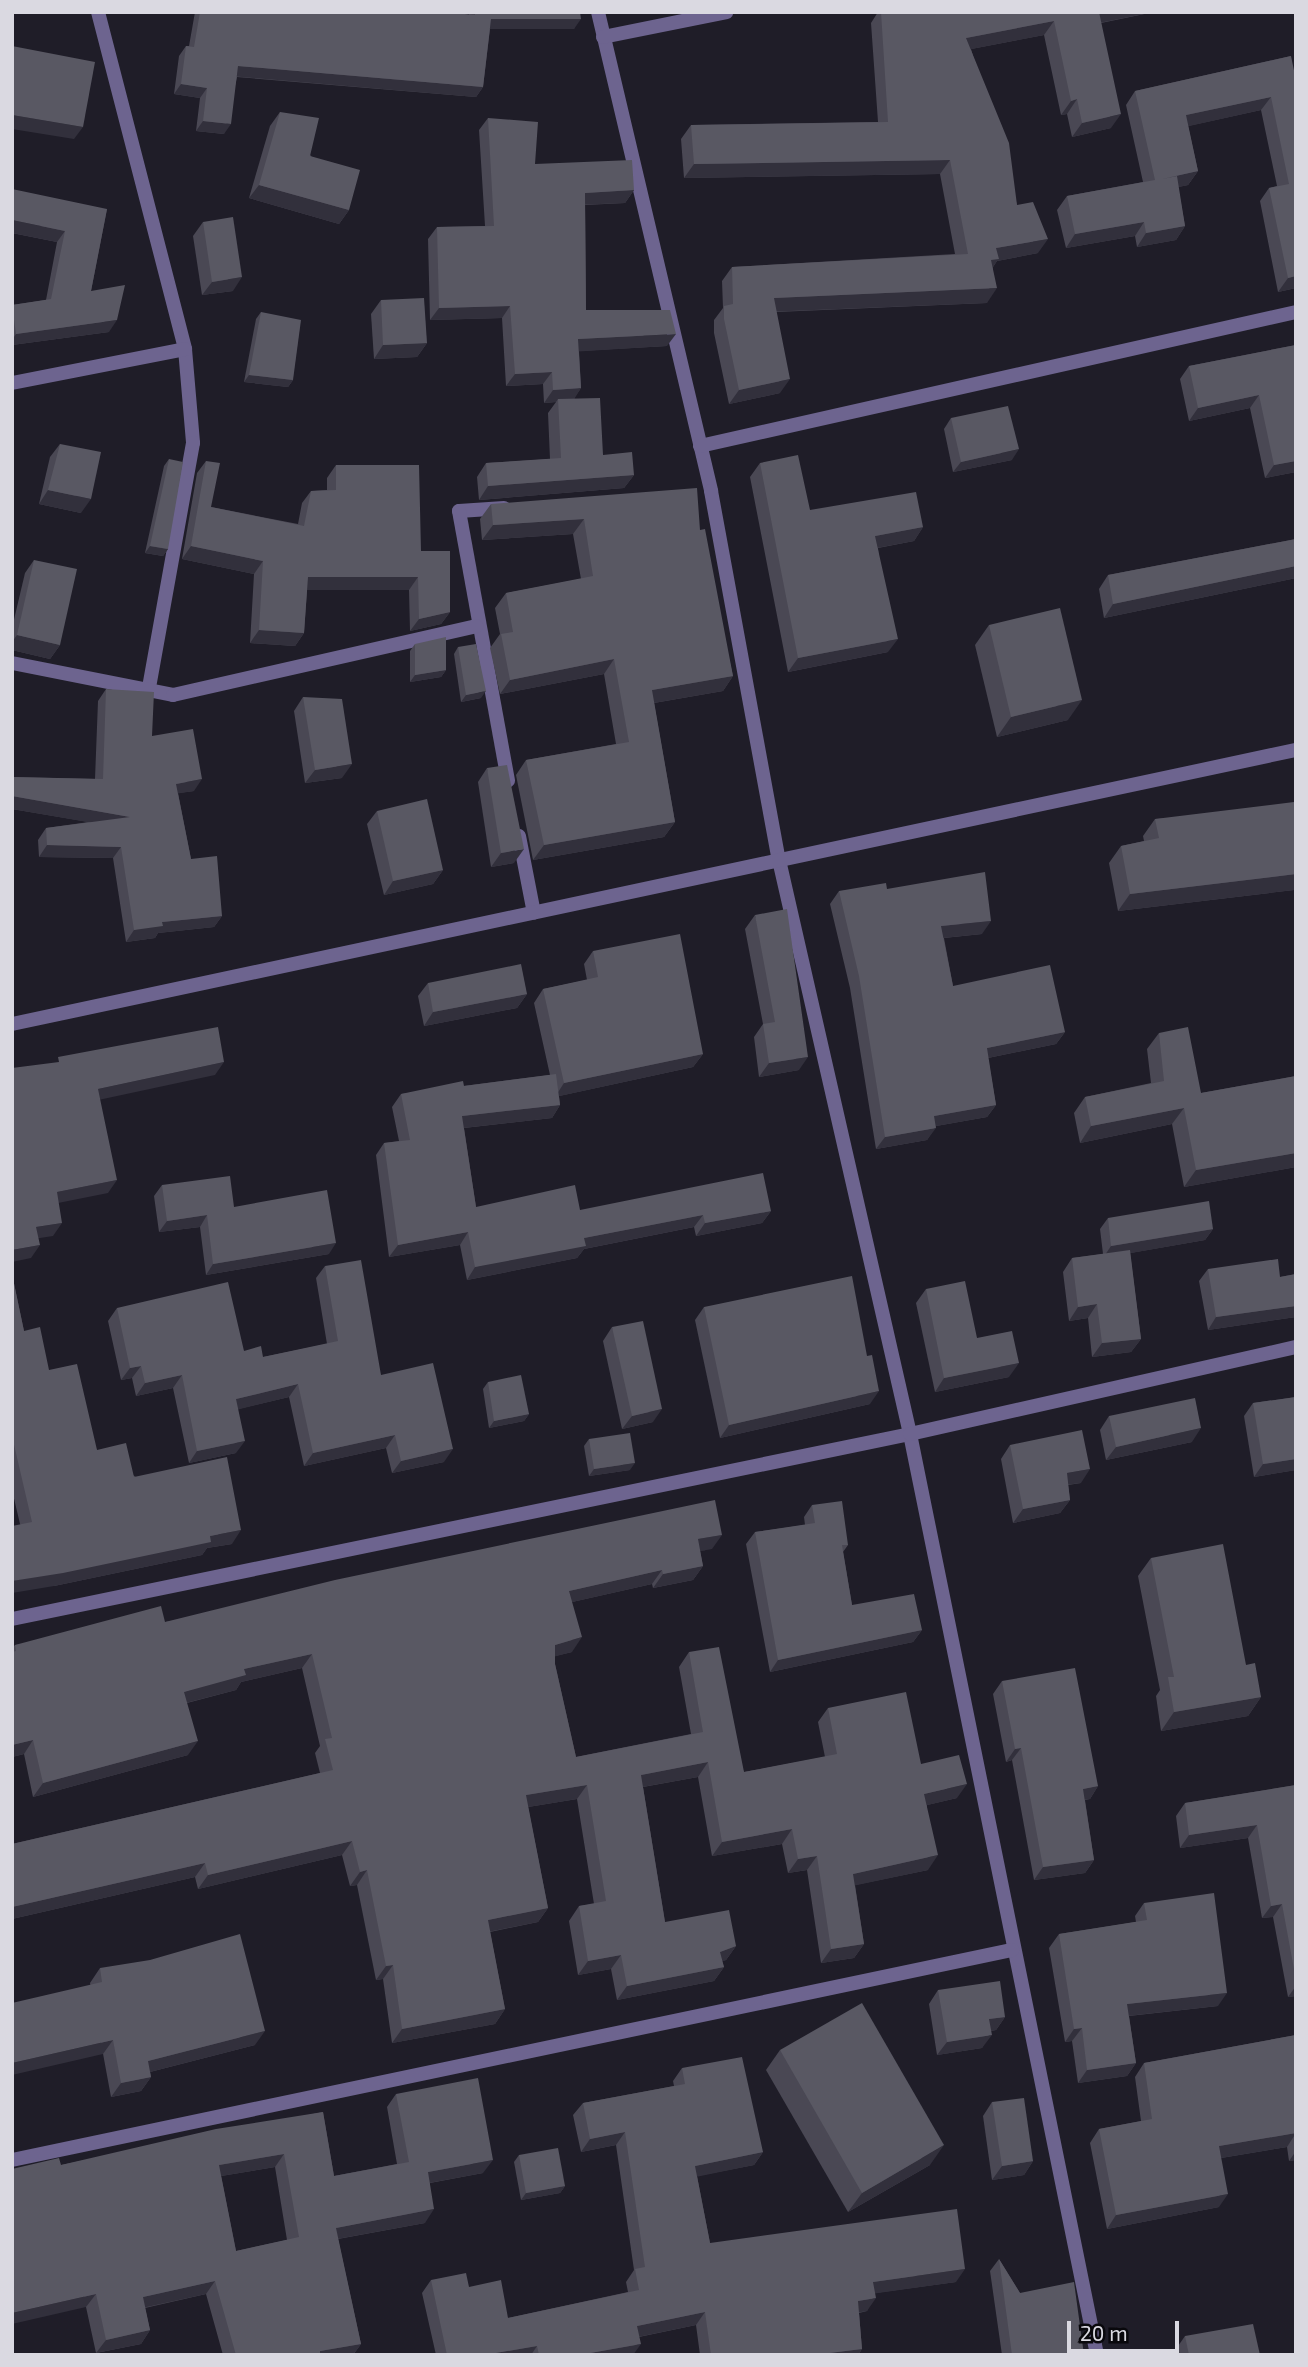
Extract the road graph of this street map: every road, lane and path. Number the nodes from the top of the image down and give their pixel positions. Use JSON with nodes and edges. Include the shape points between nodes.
{"nodes":[{"id":1,"x":98,"y":12,"type":"edge"},
{"id":2,"x":598,"y":12,"type":"edge"},
{"id":3,"x":727,"y":12,"type":"edge"},
{"id":4,"x":603,"y":37,"type":"junction"},
{"id":5,"x":1296,"y":312,"type":"edge"},
{"id":6,"x":185,"y":349,"type":"junction"},
{"id":7,"x":12,"y":383,"type":"edge"},
{"id":8,"x":700,"y":446,"type":"junction"},
{"id":9,"x":526,"y":506,"type":"edge"},
{"id":10,"x":476,"y":626,"type":"junction"},
{"id":11,"x":12,"y":663,"type":"edge"},
{"id":12,"x":148,"y":693,"type":"junction"},
{"id":13,"x":1296,"y":750,"type":"edge"},
{"id":14,"x":779,"y":860,"type":"junction"},
{"id":15,"x":534,"y":913,"type":"junction"},
{"id":16,"x":12,"y":1024,"type":"edge"},
{"id":17,"x":1296,"y":1347,"type":"edge"},
{"id":18,"x":910,"y":1434,"type":"junction"},
{"id":19,"x":12,"y":1619,"type":"edge"},
{"id":20,"x":1012,"y":1950,"type":"junction"},
{"id":21,"x":12,"y":2160,"type":"edge"},
{"id":22,"x":1097,"y":2355,"type":"edge"}],
"edges":[{"from":1,"to":6,"type":"street"},
{"from":2,"to":4,"type":"street"},
{"from":3,"to":4,"type":"street"},
{"from":4,"to":8,"type":"street"},
{"from":5,"to":8,"type":"street"},
{"from":6,"to":7,"type":"street"},
{"from":6,"to":12,"type":"street","via":[[193,443]]},
{"from":8,"to":14,"type":"street","via":[[705,491]]},
{"from":9,"to":10,"type":"street","via":[[459,511]]},
{"from":10,"to":12,"type":"street","via":[[173,695]]},
{"from":10,"to":15,"type":"street"},
{"from":11,"to":12,"type":"street"},
{"from":13,"to":14,"type":"street"},
{"from":14,"to":15,"type":"street"},
{"from":14,"to":18,"type":"street"},
{"from":15,"to":16,"type":"street"},
{"from":17,"to":18,"type":"street"},
{"from":18,"to":19,"type":"street"},
{"from":18,"to":20,"type":"street"},
{"from":20,"to":21,"type":"street"},
{"from":20,"to":22,"type":"street"}]}
